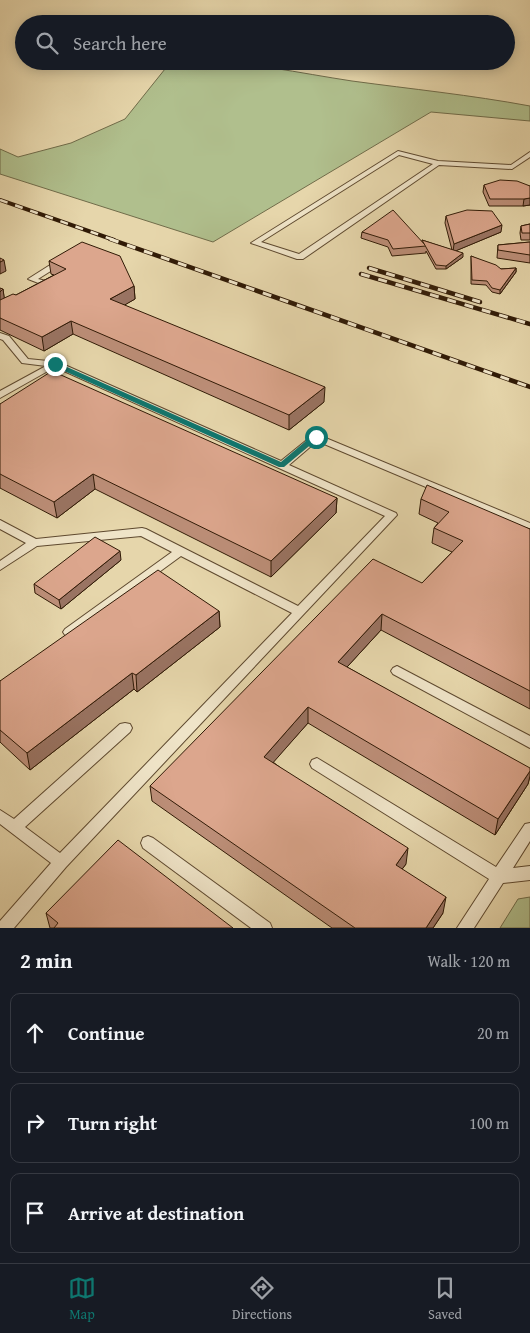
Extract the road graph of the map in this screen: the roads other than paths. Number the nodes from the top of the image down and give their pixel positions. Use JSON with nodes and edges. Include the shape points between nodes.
{"nodes":[{"id":1,"x":530,"y":154,"type":"edge"},
{"id":2,"x":438,"y":163,"type":"junction"},
{"id":3,"x":70,"y":257,"type":"edge"},
{"id":4,"x":32,"y":293,"type":"edge"},
{"id":5,"x":0,"y":336,"type":"edge"},
{"id":6,"x":55,"y":364,"type":"junction"},
{"id":7,"x":0,"y":395,"type":"edge"},
{"id":8,"x":282,"y":466,"type":"junction"},
{"id":9,"x":0,"y":524,"type":"edge"},
{"id":10,"x":530,"y":527,"type":"edge"},
{"id":11,"x":34,"y":543,"type":"junction"},
{"id":12,"x":180,"y":551,"type":"junction"},
{"id":13,"x":0,"y":566,"type":"edge"},
{"id":14,"x":300,"y":612,"type":"junction"},
{"id":15,"x":69,"y":632,"type":"edge"},
{"id":16,"x":397,"y":671,"type":"dead end"},
{"id":17,"x":125,"y":728,"type":"dead end"},
{"id":18,"x":530,"y":742,"type":"edge"},
{"id":19,"x":317,"y":764,"type":"dead end"},
{"id":20,"x":0,"y":816,"type":"edge"},
{"id":21,"x":15,"y":827,"type":"junction"},
{"id":22,"x":530,"y":830,"type":"edge"},
{"id":23,"x":148,"y":843,"type":"dead end"},
{"id":24,"x":61,"y":862,"type":"junction"},
{"id":25,"x":530,"y":873,"type":"edge"},
{"id":26,"x":499,"y":877,"type":"junction"},
{"id":27,"x":4,"y":928,"type":"edge"},
{"id":28,"x":264,"y":928,"type":"edge"},
{"id":29,"x":465,"y":928,"type":"edge"}],
"edges":[{"from":1,"to":2,"type":"lane","via":[[512,167]]},
{"from":2,"to":2,"type":"lane","via":[[300,257],[254,243],[398,153]]},
{"from":3,"to":4,"type":"lane","via":[[32,278],[48,284]]},
{"from":5,"to":6,"type":"lane","via":[[6,338],[25,361]]},
{"from":6,"to":7,"type":"lane"},
{"from":6,"to":8,"type":"lane"},
{"from":8,"to":10,"type":"lane","via":[[316,437]]},
{"from":8,"to":14,"type":"lane","via":[[392,515]]},
{"from":9,"to":11,"type":"lane"},
{"from":11,"to":12,"type":"lane","via":[[142,532]]},
{"from":11,"to":13,"type":"lane"},
{"from":12,"to":14,"type":"lane"},
{"from":12,"to":15,"type":"lane"},
{"from":14,"to":24,"type":"lane"},
{"from":16,"to":18,"type":"lane"},
{"from":17,"to":21,"type":"lane"},
{"from":19,"to":26,"type":"lane"},
{"from":20,"to":21,"type":"lane"},
{"from":21,"to":24,"type":"lane"},
{"from":22,"to":26,"type":"lane"},
{"from":23,"to":28,"type":"lane"},
{"from":24,"to":27,"type":"lane"},
{"from":25,"to":26,"type":"lane"},
{"from":26,"to":29,"type":"lane"}]}
